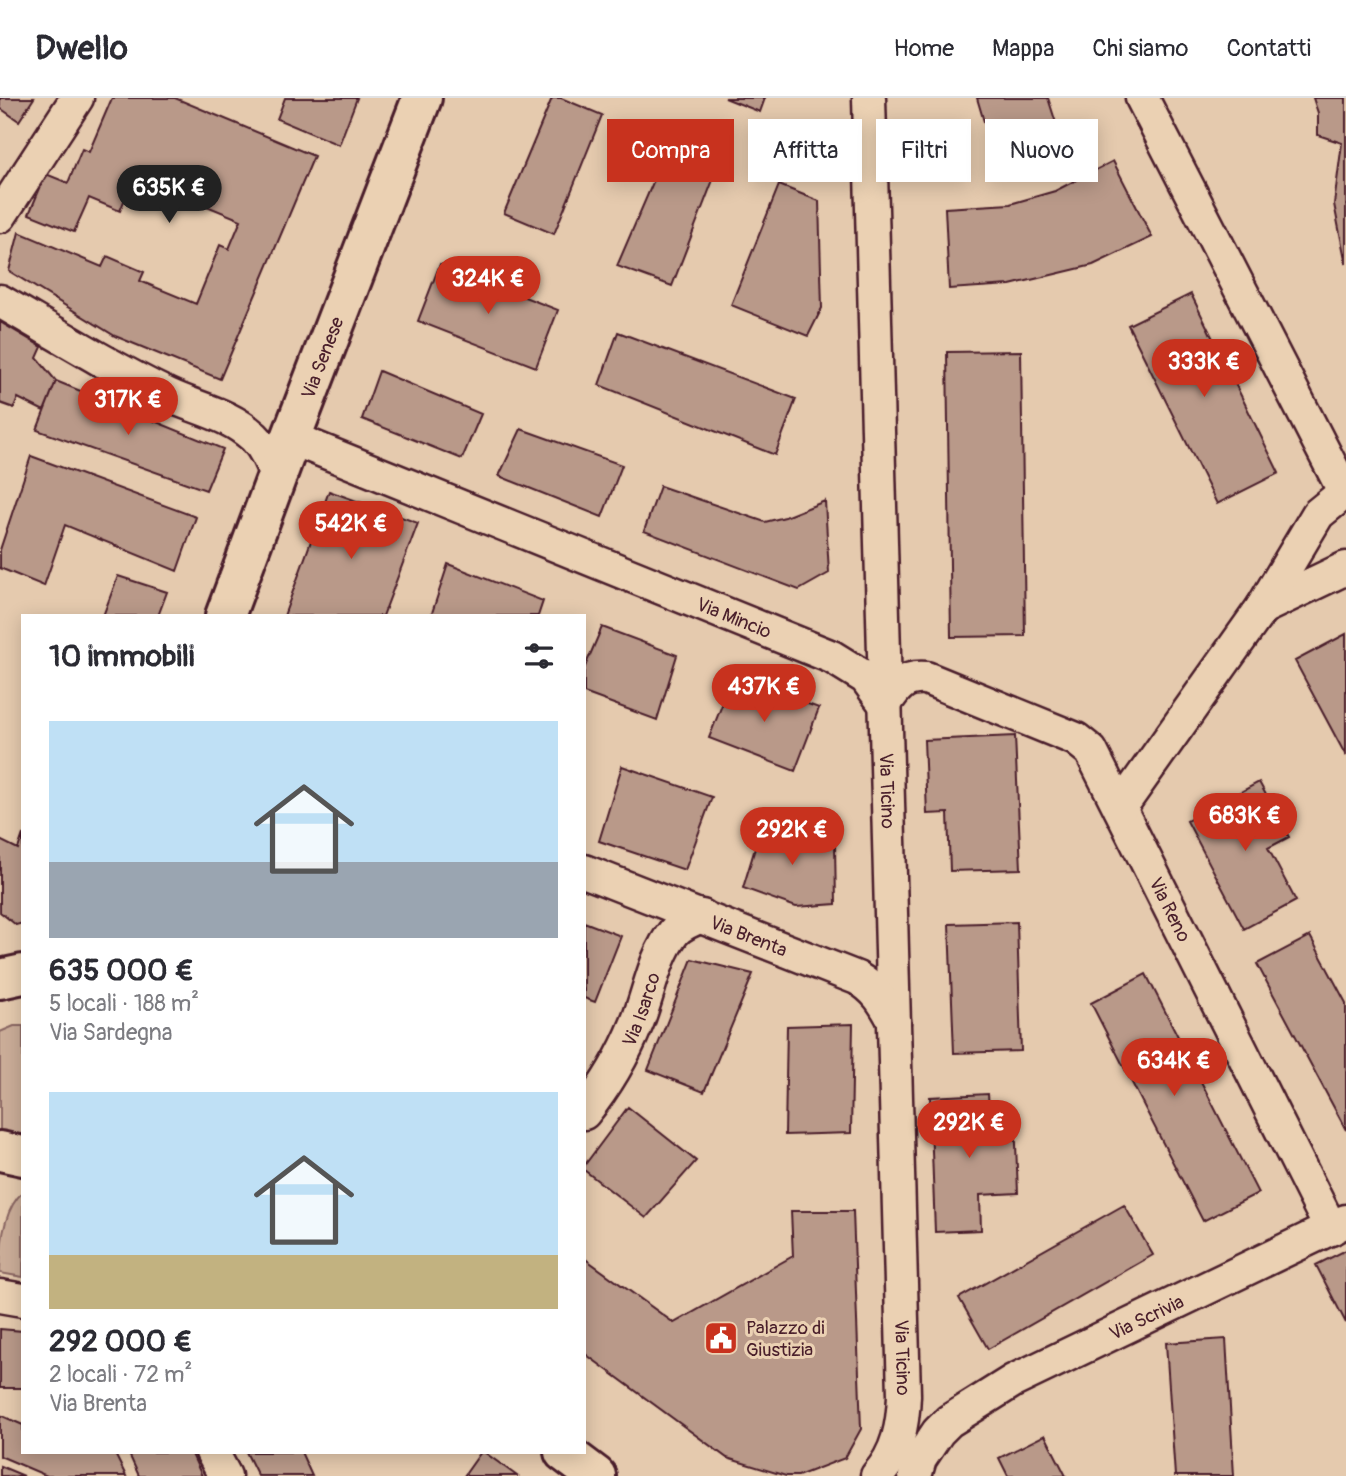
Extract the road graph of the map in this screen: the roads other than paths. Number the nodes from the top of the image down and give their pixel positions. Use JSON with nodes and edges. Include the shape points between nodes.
{"nodes":[{"id":1,"x":78,"y":98,"type":"edge"},
{"id":2,"x":422,"y":98,"type":"edge"},
{"id":3,"x":869,"y":98,"type":"edge"},
{"id":4,"x":1142,"y":98,"type":"edge"},
{"id":5,"x":0,"y":216,"type":"edge"},
{"id":6,"x":0,"y":301,"type":"edge"},
{"id":7,"x":291,"y":438,"type":"junction"},
{"id":8,"x":277,"y":478,"type":"junction"},
{"id":9,"x":1345,"y":493,"type":"edge"},
{"id":10,"x":1346,"y":568,"type":"edge"},
{"id":11,"x":1262,"y":608,"type":"junction"},
{"id":12,"x":226,"y":614,"type":"edge"},
{"id":13,"x":885,"y":704,"type":"junction"},
{"id":14,"x":1120,"y":808,"type":"junction"},
{"id":15,"x":586,"y":872,"type":"edge"},
{"id":16,"x":702,"y":916,"type":"junction"},
{"id":17,"x":894,"y":1021,"type":"junction"},
{"id":18,"x":586,"y":1110,"type":"edge"},
{"id":19,"x":1338,"y":1225,"type":"edge"},
{"id":20,"x":0,"y":1296,"type":"edge"},
{"id":21,"x":21,"y":1300,"type":"edge"},
{"id":22,"x":904,"y":1395,"type":"junction"},
{"id":23,"x":950,"y":1421,"type":"junction"},
{"id":24,"x":213,"y":1454,"type":"edge"},
{"id":25,"x":567,"y":1454,"type":"edge"},
{"id":26,"x":225,"y":1476,"type":"edge"},
{"id":27,"x":596,"y":1476,"type":"edge"},
{"id":28,"x":877,"y":1476,"type":"edge"},
{"id":29,"x":915,"y":1476,"type":"edge"}],
"edges":[{"from":1,"to":5,"type":"street"},
{"from":2,"to":7,"type":"main road","name":"Via Senese"},
{"from":3,"to":13,"type":"street","name":"Via Ticino"},
{"from":4,"to":9,"type":"street"},
{"from":6,"to":8,"type":"street","via":[[170,395],[230,418],[267,451]]},
{"from":7,"to":8,"type":"main road","name":"Via Senese"},
{"from":7,"to":13,"type":"street","name":"Via Mincio","via":[[832,657],[866,678]]},
{"from":8,"to":12,"type":"main road","name":"Via Senese"},
{"from":9,"to":11,"type":"street","via":[[1318,514]]},
{"from":10,"to":11,"type":"street"},
{"from":11,"to":14,"type":"street"},
{"from":13,"to":14,"type":"street","via":[[906,680],[926,678],[1076,739],[1091,751]]},
{"from":13,"to":17,"type":"street","name":"Via Ticino"},
{"from":14,"to":19,"type":"street","name":"Via Reno"},
{"from":15,"to":16,"type":"street","name":"Via Brenta"},
{"from":16,"to":17,"type":"street","name":"Via Brenta","via":[[872,986]]},
{"from":16,"to":18,"type":"street","name":"Via Isarco","via":[[685,923],[665,945],[636,1024]]},
{"from":17,"to":22,"type":"street","name":"Via Ticino"},
{"from":19,"to":23,"type":"street","name":"Via Scrivia","via":[[1013,1381]]},
{"from":20,"to":21,"type":"street"},
{"from":22,"to":23,"type":"street","via":[[915,1414],[925,1420]]},
{"from":22,"to":28,"type":"street","name":"Via Ticino","via":[[900,1435]]},
{"from":23,"to":29,"type":"street","name":"Via Scrivia","via":[[928,1445]]},
{"from":24,"to":26,"type":"street"},
{"from":25,"to":27,"type":"main road"}]}
